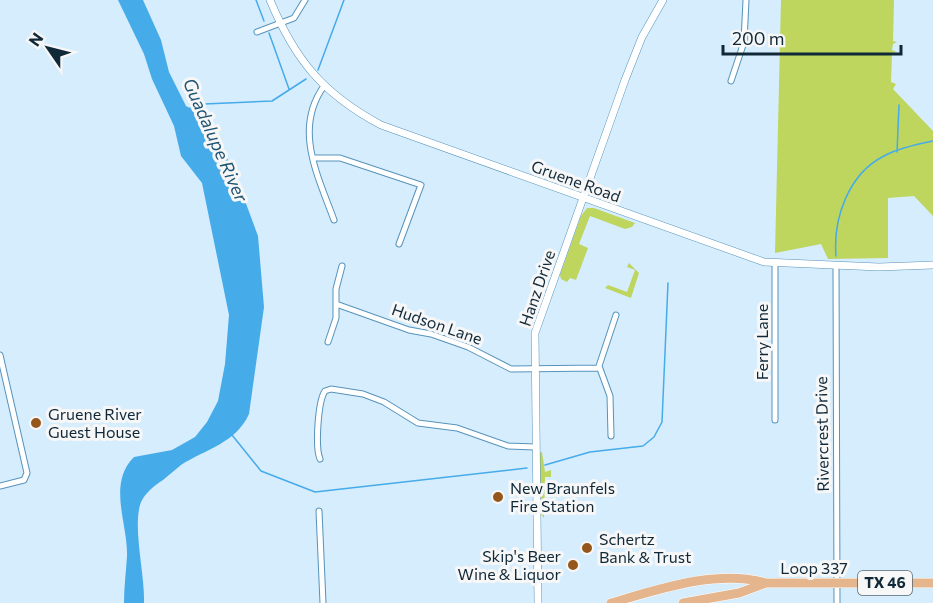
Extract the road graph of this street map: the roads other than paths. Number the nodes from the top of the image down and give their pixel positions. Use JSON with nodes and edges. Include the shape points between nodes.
{"nodes":[{"id":1,"x":270,"y":0,"type":"edge"},
{"id":2,"x":305,"y":0,"type":"edge"},
{"id":3,"x":663,"y":0,"type":"edge"},
{"id":4,"x":746,"y":0,"type":"edge"},
{"id":5,"x":280,"y":24,"type":"junction"},
{"id":6,"x":257,"y":32,"type":"dead end"},
{"id":7,"x":731,"y":81,"type":"dead end"},
{"id":8,"x":324,"y":86,"type":"junction"},
{"id":9,"x":313,"y":158,"type":"junction"},
{"id":10,"x":584,"y":198,"type":"junction"},
{"id":11,"x":334,"y":220,"type":"dead end"},
{"id":12,"x":399,"y":244,"type":"dead end"},
{"id":13,"x":775,"y":264,"type":"junction"},
{"id":14,"x":933,"y":265,"type":"edge"},
{"id":15,"x":342,"y":266,"type":"dead end"},
{"id":16,"x":836,"y":266,"type":"junction"},
{"id":17,"x":336,"y":304,"type":"junction"},
{"id":18,"x":616,"y":315,"type":"dead end"},
{"id":19,"x":328,"y":342,"type":"dead end"},
{"id":20,"x":0,"y":355,"type":"edge"},
{"id":21,"x":599,"y":368,"type":"junction"},
{"id":22,"x":534,"y":369,"type":"junction"},
{"id":23,"x":775,"y":420,"type":"dead end"},
{"id":24,"x":611,"y":436,"type":"dead end"},
{"id":25,"x":535,"y":447,"type":"junction"},
{"id":26,"x":320,"y":459,"type":"dead end"},
{"id":27,"x":0,"y":486,"type":"edge"},
{"id":28,"x":319,"y":511,"type":"dead end"},
{"id":29,"x":838,"y":582,"type":"junction"},
{"id":30,"x":766,"y":583,"type":"junction"},
{"id":31,"x":933,"y":583,"type":"edge"},
{"id":32,"x":323,"y":603,"type":"edge"},
{"id":33,"x":538,"y":603,"type":"edge"},
{"id":34,"x":611,"y":603,"type":"edge"},
{"id":35,"x":683,"y":603,"type":"edge"},
{"id":36,"x":837,"y":603,"type":"edge"}],
"edges":[{"from":1,"to":5,"type":"street","name":"Gruene Road"},
{"from":2,"to":5,"type":"street","via":[[299,13]]},
{"from":3,"to":10,"type":"street","name":"Hanz Drive","via":[[642,37]]},
{"from":4,"to":7,"type":"street","via":[[744,42]]},
{"from":5,"to":6,"type":"street"},
{"from":5,"to":8,"type":"street","name":"Gruene Road","via":[[297,55]]},
{"from":8,"to":9,"type":"street","via":[[311,108],[307,127]]},
{"from":8,"to":10,"type":"street","name":"Gruene Road","via":[[355,111],[381,125]]},
{"from":9,"to":11,"type":"street"},
{"from":9,"to":12,"type":"street","via":[[340,158],[421,185]]},
{"from":10,"to":13,"type":"street","name":"Gruene Road","via":[[735,254]]},
{"from":10,"to":22,"type":"street","name":"Hanz Drive","via":[[537,324]]},
{"from":13,"to":16,"type":"street","name":"Gruene Road"},
{"from":13,"to":23,"type":"street","name":"Ferry Lane"},
{"from":14,"to":16,"type":"street","name":"Gruene Road"},
{"from":15,"to":17,"type":"street"},
{"from":16,"to":29,"type":"street","name":"Rivercrest Drive"},
{"from":17,"to":19,"type":"street"},
{"from":17,"to":22,"type":"street","name":"Hudson Lane","via":[[468,347],[509,368]]},
{"from":18,"to":21,"type":"street"},
{"from":20,"to":27,"type":"street","via":[[27,466],[24,480]]},
{"from":21,"to":22,"type":"street","name":"Hudson Lane"},
{"from":21,"to":24,"type":"street","via":[[610,396]]},
{"from":22,"to":25,"type":"street","name":"Hanz Drive"},
{"from":25,"to":26,"type":"street","via":[[508,446],[457,428],[418,423],[381,400],[331,389],[325,391],[322,399],[317,446]]},
{"from":25,"to":33,"type":"street","name":"Hanz Drive"},
{"from":28,"to":32,"type":"street"},
{"from":29,"to":30,"type":"main road","name":"Loop 337","number":"TX 46"},
{"from":29,"to":31,"type":"main road","name":"Loop 337","number":"TX 46"},
{"from":29,"to":36,"type":"street","name":"Rivercrest Drive"},
{"from":30,"to":34,"type":"main road","name":"Loop 337","number":"TX 46","via":[[745,577],[674,585]]},
{"from":30,"to":35,"type":"main road","name":"Loop 337","number":"TX 46","via":[[739,593]]}]}
